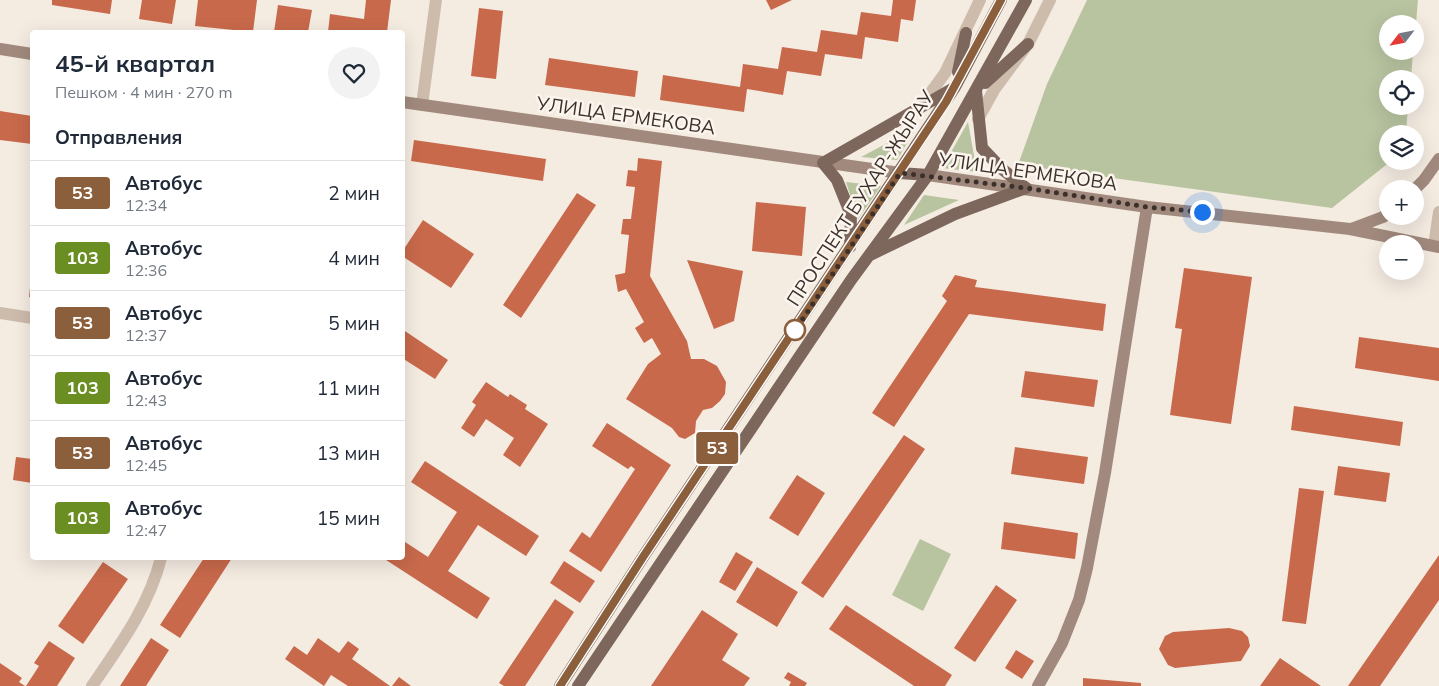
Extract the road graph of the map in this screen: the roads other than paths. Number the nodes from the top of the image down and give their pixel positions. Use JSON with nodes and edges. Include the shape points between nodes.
{"nodes":[{"id":1,"x":436,"y":0,"type":"edge"},
{"id":2,"x":980,"y":0,"type":"edge"},
{"id":3,"x":1001,"y":0,"type":"edge"},
{"id":4,"x":1026,"y":0,"type":"edge"},
{"id":5,"x":1050,"y":0,"type":"edge"},
{"id":6,"x":966,"y":33,"type":"junction"},
{"id":7,"x":1028,"y":44,"type":"junction"},
{"id":8,"x":0,"y":49,"type":"edge"},
{"id":9,"x":30,"y":54,"type":"edge"},
{"id":10,"x":955,"y":87,"type":"junction"},
{"id":11,"x":976,"y":91,"type":"junction"},
{"id":12,"x":405,"y":102,"type":"edge"},
{"id":13,"x":422,"y":105,"type":"junction"},
{"id":14,"x":921,"y":106,"type":"junction"},
{"id":15,"x":978,"y":119,"type":"junction"},
{"id":16,"x":1439,"y":159,"type":"edge"},
{"id":17,"x":823,"y":162,"type":"junction"},
{"id":18,"x":900,"y":173,"type":"junction"},
{"id":19,"x":928,"y":175,"type":"junction"},
{"id":20,"x":1424,"y":180,"type":"edge"},
{"id":21,"x":1026,"y":188,"type":"junction"},
{"id":22,"x":1147,"y":207,"type":"junction"},
{"id":23,"x":1439,"y":212,"type":"edge"},
{"id":24,"x":1379,"y":218,"type":"edge"},
{"id":25,"x":1350,"y":229,"type":"junction"},
{"id":26,"x":1437,"y":246,"type":"edge"},
{"id":27,"x":850,"y":247,"type":"junction"},
{"id":28,"x":867,"y":257,"type":"junction"},
{"id":29,"x":0,"y":313,"type":"edge"},
{"id":30,"x":30,"y":318,"type":"edge"},
{"id":31,"x":643,"y":557,"type":"junction"},
{"id":32,"x":161,"y":560,"type":"edge"},
{"id":33,"x":657,"y":567,"type":"junction"},
{"id":34,"x":92,"y":686,"type":"edge"},
{"id":35,"x":560,"y":686,"type":"edge"},
{"id":36,"x":578,"y":686,"type":"edge"},
{"id":37,"x":1038,"y":686,"type":"edge"}],
"edges":[{"from":1,"to":13,"type":"street"},
{"from":2,"to":6,"type":"street"},
{"from":3,"to":10,"type":"main road","name":"ПРОСПЕКТ БУХАР-ЖЫРАУ"},
{"from":4,"to":11,"type":"main road","name":"ПРОСПЕКТ БУХАР-ЖЫРАУ"},
{"from":5,"to":7,"type":"street"},
{"from":6,"to":10,"type":"main road"},
{"from":6,"to":14,"type":"street","via":[[945,73]]},
{"from":7,"to":11,"type":"main road"},
{"from":7,"to":15,"type":"street","via":[[994,90]]},
{"from":8,"to":9,"type":"main road"},
{"from":10,"to":14,"type":"main road"},
{"from":10,"to":18,"type":"main road","name":"ПРОСПЕКТ БУХАР-ЖЫРАУ"},
{"from":11,"to":15,"type":"main road"},
{"from":11,"to":19,"type":"main road","name":"ПРОСПЕКТ БУХАР-ЖЫРАУ"},
{"from":12,"to":13,"type":"main road","name":"УЛИЦА ЕРМЕКОВА"},
{"from":13,"to":17,"type":"main road","name":"УЛИЦА ЕРМЕКОВА"},
{"from":14,"to":17,"type":"main road"},
{"from":15,"to":21,"type":"main road","via":[[982,148]]},
{"from":16,"to":20,"type":"main road"},
{"from":17,"to":18,"type":"main road","name":"УЛИЦА ЕРМЕКОВА"},
{"from":17,"to":27,"type":"main road","via":[[837,180],[851,214]]},
{"from":18,"to":19,"type":"main road","name":"УЛИЦА ЕРМЕКОВА"},
{"from":18,"to":27,"type":"main road","name":"ПРОСПЕКТ БУХАР-ЖЫРАУ"},
{"from":19,"to":21,"type":"main road","name":"УЛИЦА ЕРМЕКОВА"},
{"from":19,"to":28,"type":"main road","name":"ПРОСПЕКТ БУХАР-ЖЫРАУ"},
{"from":21,"to":22,"type":"main road","name":"УЛИЦА ЕРМЕКОВА"},
{"from":21,"to":28,"type":"main road","via":[[955,214]]},
{"from":22,"to":25,"type":"main road","name":"УЛИЦА ЕРМЕКОВА"},
{"from":22,"to":37,"type":"main road","via":[[1087,568],[1062,643]]},
{"from":23,"to":26,"type":"street"},
{"from":24,"to":25,"type":"main road"},
{"from":25,"to":26,"type":"main road","name":"УЛИЦА ЕРМЕКОВА"},
{"from":27,"to":31,"type":"main road","name":"ПРОСПЕКТ БУХАР-ЖЫРАУ"},
{"from":28,"to":33,"type":"main road","name":"ПРОСПЕКТ БУХАР-ЖЫРАУ"},
{"from":29,"to":30,"type":"street"},
{"from":31,"to":33,"type":"main road"},
{"from":31,"to":35,"type":"main road","name":"ПРОСПЕКТ БУХАР-ЖЫРАУ"},
{"from":32,"to":34,"type":"street","via":[[156,579],[134,625]]},
{"from":33,"to":36,"type":"main road","name":"ПРОСПЕКТ БУХАР-ЖЫРАУ"}]}
